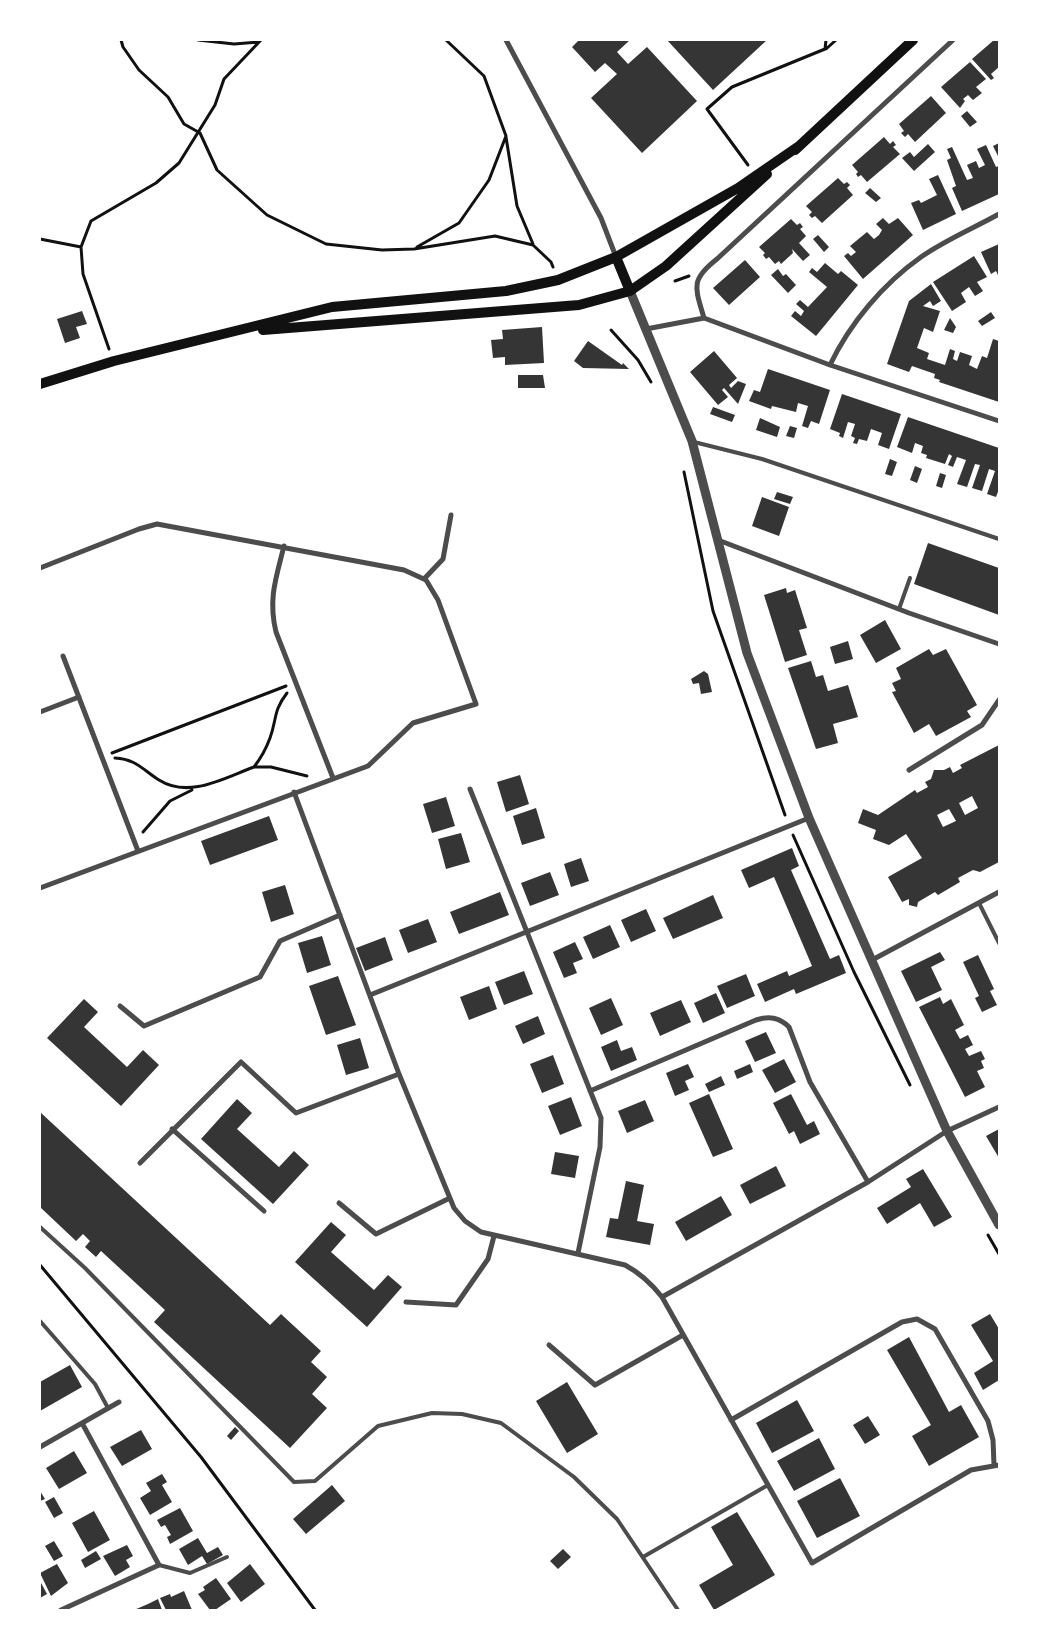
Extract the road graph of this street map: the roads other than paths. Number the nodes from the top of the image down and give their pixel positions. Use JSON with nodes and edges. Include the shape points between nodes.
{"nodes":[{"id":1,"x":506,"y":40,"type":"edge"},
{"id":2,"x":913,"y":40,"type":"edge"},
{"id":3,"x":953,"y":40,"type":"edge"},
{"id":4,"x":799,"y":146,"type":"junction"},
{"id":5,"x":999,"y":214,"type":"edge"},
{"id":6,"x":616,"y":257,"type":"junction"},
{"id":7,"x":630,"y":291,"type":"junction"},
{"id":8,"x":704,"y":318,"type":"junction"},
{"id":9,"x":646,"y":329,"type":"junction"},
{"id":10,"x":237,"y":332,"type":"junction"},
{"id":11,"x":830,"y":365,"type":"junction"},
{"id":12,"x":40,"y":384,"type":"edge"},
{"id":13,"x":999,"y":421,"type":"edge"},
{"id":14,"x":692,"y":441,"type":"junction"},
{"id":15,"x":451,"y":515,"type":"dead end"},
{"id":16,"x":999,"y":539,"type":"edge"},
{"id":17,"x":717,"y":540,"type":"junction"},
{"id":18,"x":284,"y":546,"type":"junction"},
{"id":19,"x":40,"y":568,"type":"edge"},
{"id":20,"x":910,"y":578,"type":"dead end"},
{"id":21,"x":424,"y":579,"type":"junction"},
{"id":22,"x":899,"y":609,"type":"junction"},
{"id":23,"x":999,"y":644,"type":"edge"},
{"id":24,"x":63,"y":656,"type":"dead end"},
{"id":25,"x":79,"y":697,"type":"junction"},
{"id":26,"x":999,"y":701,"type":"edge"},
{"id":27,"x":40,"y":712,"type":"edge"},
{"id":28,"x":909,"y":770,"type":"dead end"},
{"id":29,"x":333,"y":778,"type":"junction"},
{"id":30,"x":470,"y":789,"type":"dead end"},
{"id":31,"x":294,"y":792,"type":"junction"},
{"id":32,"x":809,"y":818,"type":"junction"},
{"id":33,"x":138,"y":851,"type":"junction"},
{"id":34,"x":40,"y":888,"type":"edge"},
{"id":35,"x":999,"y":892,"type":"edge"},
{"id":36,"x":979,"y":903,"type":"junction"},
{"id":37,"x":340,"y":915,"type":"junction"},
{"id":38,"x":527,"y":932,"type":"junction"},
{"id":39,"x":999,"y":943,"type":"edge"},
{"id":40,"x":872,"y":960,"type":"junction"},
{"id":41,"x":370,"y":995,"type":"junction"},
{"id":42,"x":120,"y":1006,"type":"dead end"},
{"id":43,"x":399,"y":1074,"type":"junction"},
{"id":44,"x":590,"y":1091,"type":"junction"},
{"id":45,"x":999,"y":1107,"type":"edge"},
{"id":46,"x":172,"y":1129,"type":"junction"},
{"id":47,"x":947,"y":1131,"type":"junction"},
{"id":48,"x":140,"y":1163,"type":"dead end"},
{"id":49,"x":868,"y":1182,"type":"junction"},
{"id":50,"x":450,"y":1198,"type":"junction"},
{"id":51,"x":339,"y":1202,"type":"dead end"},
{"id":52,"x":264,"y":1211,"type":"dead end"},
{"id":53,"x":999,"y":1225,"type":"edge"},
{"id":54,"x":40,"y":1227,"type":"edge"},
{"id":55,"x":494,"y":1236,"type":"junction"},
{"id":56,"x":578,"y":1253,"type":"junction"},
{"id":57,"x":662,"y":1297,"type":"junction"},
{"id":58,"x":406,"y":1302,"type":"dead end"},
{"id":59,"x":40,"y":1321,"type":"edge"},
{"id":60,"x":683,"y":1335,"type":"junction"},
{"id":61,"x":549,"y":1344,"type":"dead end"},
{"id":62,"x":119,"y":1402,"type":"dead end"},
{"id":63,"x":108,"y":1408,"type":"junction"},
{"id":64,"x":732,"y":1420,"type":"junction"},
{"id":65,"x":82,"y":1423,"type":"junction"},
{"id":66,"x":40,"y":1447,"type":"edge"},
{"id":67,"x":997,"y":1465,"type":"edge"},
{"id":68,"x":768,"y":1485,"type":"junction"},
{"id":69,"x":227,"y":1557,"type":"dead end"},
{"id":70,"x":643,"y":1557,"type":"junction"},
{"id":71,"x":159,"y":1565,"type":"junction"},
{"id":72,"x":60,"y":1610,"type":"edge"},
{"id":73,"x":678,"y":1610,"type":"edge"}],
"edges":[{"from":1,"to":6,"type":"street","via":[[601,218]]},
{"from":2,"to":4,"type":"main road"},
{"from":3,"to":8,"type":"street","via":[[702,271],[696,282]]},
{"from":4,"to":6,"type":"main road","via":[[756,176]]},
{"from":4,"to":7,"type":"main road","via":[[666,266]]},
{"from":5,"to":11,"type":"street","via":[[922,256],[897,275],[840,343]]},
{"from":6,"to":7,"type":"main road"},
{"from":6,"to":10,"type":"main road","via":[[558,280],[506,291],[332,307]]},
{"from":7,"to":9,"type":"street"},
{"from":7,"to":10,"type":"main road","via":[[580,305]]},
{"from":8,"to":9,"type":"street"},
{"from":8,"to":11,"type":"street"},
{"from":9,"to":14,"type":"street"},
{"from":10,"to":12,"type":"main road","via":[[114,361]]},
{"from":11,"to":13,"type":"street"},
{"from":14,"to":16,"type":"lane","via":[[762,458]]},
{"from":14,"to":17,"type":"street"},
{"from":15,"to":21,"type":"street","via":[[443,559]]},
{"from":17,"to":22,"type":"street"},
{"from":17,"to":32,"type":"street","via":[[748,653]]},
{"from":18,"to":19,"type":"street","via":[[157,524]]},
{"from":18,"to":21,"type":"street","via":[[404,570]]},
{"from":18,"to":29,"type":"street","via":[[272,594],[272,613]]},
{"from":20,"to":22,"type":"lane"},
{"from":21,"to":29,"type":"street","via":[[438,600],[476,704],[413,724],[368,766]]},
{"from":22,"to":23,"type":"street"},
{"from":24,"to":25,"type":"street"},
{"from":25,"to":27,"type":"street"},
{"from":25,"to":33,"type":"street"},
{"from":26,"to":28,"type":"street","via":[[982,725]]},
{"from":29,"to":31,"type":"street"},
{"from":30,"to":38,"type":"street"},
{"from":31,"to":33,"type":"street"},
{"from":31,"to":37,"type":"street"},
{"from":32,"to":38,"type":"street"},
{"from":32,"to":40,"type":"street"},
{"from":33,"to":34,"type":"street"},
{"from":35,"to":36,"type":"street"},
{"from":36,"to":39,"type":"lane"},
{"from":36,"to":40,"type":"street"},
{"from":37,"to":41,"type":"street"},
{"from":37,"to":42,"type":"street","via":[[280,941],[260,977],[144,1026]]},
{"from":38,"to":41,"type":"street"},
{"from":38,"to":44,"type":"street"},
{"from":40,"to":47,"type":"street"},
{"from":41,"to":43,"type":"street"},
{"from":43,"to":46,"type":"street","via":[[296,1112],[240,1062]]},
{"from":43,"to":50,"type":"street"},
{"from":44,"to":49,"type":"street","via":[[756,1020],[775,1018],[789,1027],[810,1082]]},
{"from":44,"to":56,"type":"street","via":[[601,1118],[602,1134]]},
{"from":45,"to":47,"type":"street"},
{"from":46,"to":48,"type":"street"},
{"from":46,"to":52,"type":"street"},
{"from":47,"to":49,"type":"street"},
{"from":47,"to":53,"type":"street"},
{"from":49,"to":57,"type":"street"},
{"from":50,"to":51,"type":"street","via":[[376,1234]]},
{"from":50,"to":55,"type":"street","via":[[465,1221]]},
{"from":54,"to":70,"type":"lane","via":[[85,1268],[294,1482],[315,1481],[378,1426],[432,1413],[462,1414],[501,1423],[574,1476],[617,1520]]},
{"from":55,"to":56,"type":"street"},
{"from":55,"to":58,"type":"street","via":[[488,1259],[456,1305]]},
{"from":56,"to":57,"type":"street","via":[[625,1265],[639,1272]]},
{"from":57,"to":60,"type":"street"},
{"from":59,"to":63,"type":"lane","via":[[95,1384]]},
{"from":60,"to":61,"type":"street","via":[[595,1385]]},
{"from":60,"to":64,"type":"street"},
{"from":62,"to":63,"type":"street"},
{"from":63,"to":65,"type":"street"},
{"from":64,"to":67,"type":"street","via":[[902,1322],[917,1320],[935,1330],[988,1421]]},
{"from":64,"to":68,"type":"street"},
{"from":65,"to":66,"type":"street"},
{"from":65,"to":71,"type":"street"},
{"from":67,"to":68,"type":"street","via":[[971,1470],[812,1563]]},
{"from":68,"to":70,"type":"lane"},
{"from":69,"to":71,"type":"lane","via":[[190,1573]]},
{"from":70,"to":73,"type":"lane"},
{"from":71,"to":72,"type":"street"}]}
